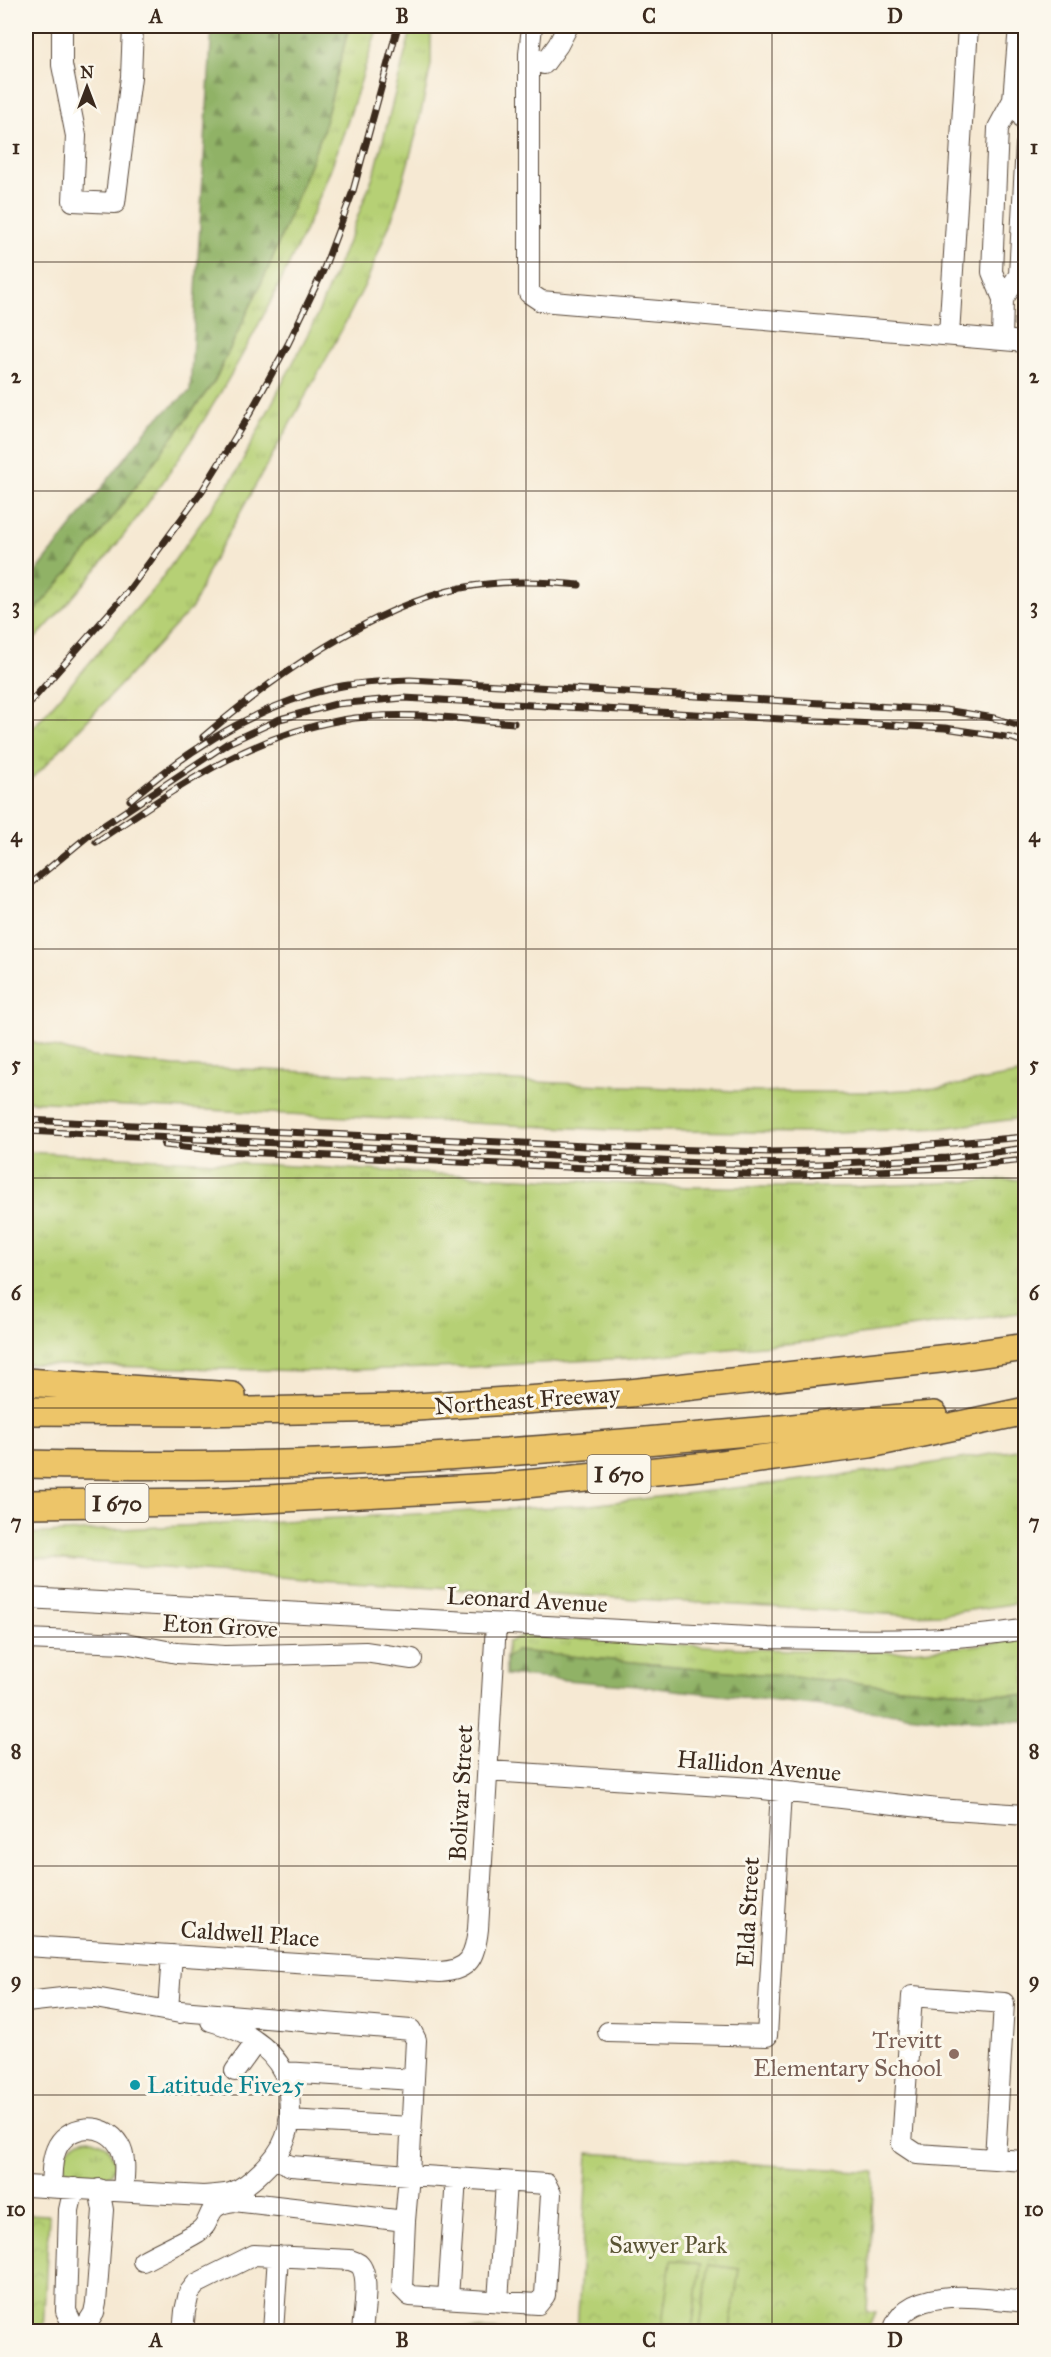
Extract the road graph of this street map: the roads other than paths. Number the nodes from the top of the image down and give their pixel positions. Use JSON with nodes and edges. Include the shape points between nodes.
{"nodes":[{"id":1,"x":62,"y":26,"type":"edge"},
{"id":2,"x":133,"y":26,"type":"edge"},
{"id":3,"x":532,"y":26,"type":"edge"},
{"id":4,"x":568,"y":26,"type":"edge"},
{"id":5,"x":968,"y":26,"type":"edge"},
{"id":6,"x":1019,"y":26,"type":"edge"},
{"id":7,"x":529,"y":54,"type":"junction"},
{"id":8,"x":1013,"y":100,"type":"junction"},
{"id":9,"x":1026,"y":123,"type":"edge"},
{"id":10,"x":1026,"y":145,"type":"edge"},
{"id":11,"x":1003,"y":299,"type":"junction"},
{"id":12,"x":949,"y":335,"type":"junction"},
{"id":13,"x":1002,"y":340,"type":"junction"},
{"id":14,"x":1026,"y":342,"type":"edge"},
{"id":15,"x":1026,"y":1347,"type":"edge"},
{"id":16,"x":26,"y":1382,"type":"edge"},
{"id":17,"x":401,"y":1408,"type":"junction"},
{"id":18,"x":1026,"y":1410,"type":"edge"},
{"id":19,"x":26,"y":1411,"type":"edge"},
{"id":20,"x":26,"y":1464,"type":"edge"},
{"id":21,"x":208,"y":1502,"type":"junction"},
{"id":22,"x":26,"y":1503,"type":"edge"},
{"id":23,"x":26,"y":1519,"type":"edge"},
{"id":24,"x":26,"y":1598,"type":"edge"},
{"id":25,"x":496,"y":1624,"type":"junction"},
{"id":26,"x":1026,"y":1629,"type":"edge"},
{"id":27,"x":26,"y":1639,"type":"edge"},
{"id":28,"x":412,"y":1659,"type":"dead end"},
{"id":29,"x":488,"y":1771,"type":"junction"},
{"id":30,"x":781,"y":1791,"type":"junction"},
{"id":31,"x":1026,"y":1815,"type":"edge"},
{"id":32,"x":26,"y":1946,"type":"edge"},
{"id":33,"x":171,"y":1955,"type":"junction"},
{"id":34,"x":468,"y":1962,"type":"joint"},
{"id":35,"x":26,"y":2000,"type":"edge"},
{"id":36,"x":168,"y":2010,"type":"junction"},
{"id":37,"x":608,"y":2032,"type":"dead end"},
{"id":38,"x":256,"y":2042,"type":"junction"},
{"id":39,"x":235,"y":2071,"type":"dead end"},
{"id":40,"x":284,"y":2072,"type":"junction"},
{"id":41,"x":414,"y":2080,"type":"junction"},
{"id":42,"x":289,"y":2120,"type":"junction"},
{"id":43,"x":411,"y":2127,"type":"junction"},
{"id":44,"x":275,"y":2159,"type":"junction"},
{"id":45,"x":995,"y":2159,"type":"junction"},
{"id":46,"x":1026,"y":2161,"type":"edge"},
{"id":47,"x":409,"y":2175,"type":"junction"},
{"id":48,"x":456,"y":2178,"type":"junction"},
{"id":49,"x":506,"y":2182,"type":"junction"},
{"id":50,"x":26,"y":2186,"type":"edge"},
{"id":51,"x":51,"y":2187,"type":"junction"},
{"id":52,"x":74,"y":2188,"type":"junction"},
{"id":53,"x":99,"y":2189,"type":"junction"},
{"id":54,"x":123,"y":2190,"type":"junction"},
{"id":55,"x":405,"y":2221,"type":"junction"},
{"id":56,"x":278,"y":2256,"type":"junction"},
{"id":57,"x":143,"y":2261,"type":"dead end"},
{"id":58,"x":448,"y":2298,"type":"junction"},
{"id":59,"x":498,"y":2301,"type":"junction"},
{"id":60,"x":1026,"y":2302,"type":"edge"},
{"id":61,"x":76,"y":2331,"type":"edge"},
{"id":62,"x":82,"y":2331,"type":"edge"},
{"id":63,"x":183,"y":2331,"type":"edge"},
{"id":64,"x":273,"y":2331,"type":"edge"},
{"id":65,"x":362,"y":2331,"type":"edge"},
{"id":66,"x":893,"y":2331,"type":"edge"}],
"edges":[{"from":1,"to":2,"type":"street","via":[[62,65],[76,135],[73,201],[115,203],[131,77]]},
{"from":3,"to":7,"type":"street"},
{"from":4,"to":7,"type":"street","via":[[544,64]]},
{"from":5,"to":12,"type":"street"},
{"from":6,"to":8,"type":"street"},
{"from":7,"to":12,"type":"street","via":[[529,293],[541,301]]},
{"from":8,"to":9,"type":"street"},
{"from":8,"to":11,"type":"street","via":[[998,128],[992,272]]},
{"from":10,"to":11,"type":"street","via":[[1019,275]]},
{"from":11,"to":13,"type":"street"},
{"from":12,"to":13,"type":"street"},
{"from":13,"to":14,"type":"street"},
{"from":15,"to":17,"type":"highway","name":"Northeast Freeway","via":[[630,1393]]},
{"from":16,"to":17,"type":"highway"},
{"from":17,"to":19,"type":"highway","name":"Northeast Freeway"},
{"from":18,"to":20,"type":"highway","name":"Northeast Freeway","via":[[535,1450],[335,1462]]},
{"from":18,"to":21,"type":"highway","number":"I 670","via":[[870,1444],[707,1466],[495,1487]]},
{"from":21,"to":22,"type":"highway","number":"I 670"},
{"from":21,"to":23,"type":"highway","via":[[86,1517]]},
{"from":24,"to":25,"type":"street","name":"Leonard Avenue"},
{"from":25,"to":26,"type":"street","name":"Leonard Avenue","via":[[855,1640],[950,1638]]},
{"from":25,"to":29,"type":"street","name":"Bolivar Street"},
{"from":27,"to":28,"type":"street","name":"Eton Grove","via":[[125,1643],[177,1653],[225,1656],[365,1652]]},
{"from":29,"to":30,"type":"street","name":"Hallidon Avenue"},
{"from":29,"to":34,"type":"street","name":"Bolivar Street","via":[[478,1929],[476,1947]]},
{"from":30,"to":31,"type":"street","name":"Hallidon Avenue"},
{"from":30,"to":37,"type":"street","name":"Elda Street","via":[[767,2036]]},
{"from":32,"to":33,"type":"street","name":"Caldwell Place"},
{"from":33,"to":34,"type":"street","name":"Caldwell Place","via":[[440,1972],[458,1970]]},
{"from":33,"to":36,"type":"street"},
{"from":35,"to":36,"type":"street","via":[[95,1998]]},
{"from":36,"to":38,"type":"street","via":[[230,2026]]},
{"from":36,"to":41,"type":"street","via":[[411,2030],[416,2040]]},
{"from":38,"to":39,"type":"street"},
{"from":38,"to":40,"type":"street"},
{"from":40,"to":41,"type":"street"},
{"from":40,"to":42,"type":"street"},
{"from":41,"to":43,"type":"street"},
{"from":42,"to":43,"type":"street"},
{"from":42,"to":44,"type":"street"},
{"from":43,"to":47,"type":"street"},
{"from":44,"to":47,"type":"street","via":[[291,2166]]},
{"from":44,"to":54,"type":"street","via":[[248,2184],[230,2193],[204,2196]]},
{"from":45,"to":45,"type":"street","via":[[917,2154],[902,2144],[912,1996],[1004,2003]]},
{"from":45,"to":46,"type":"street"},
{"from":47,"to":48,"type":"street"},
{"from":47,"to":55,"type":"street"},
{"from":48,"to":49,"type":"street"},
{"from":48,"to":58,"type":"street"},
{"from":49,"to":59,"type":"street"},
{"from":49,"to":59,"type":"street","via":[[546,2184],[551,2194],[545,2295],[538,2304]]},
{"from":50,"to":51,"type":"street"},
{"from":51,"to":52,"type":"street"},
{"from":51,"to":54,"type":"street","via":[[60,2142],[68,2133],[91,2127],[112,2136],[120,2146],[124,2159]]},
{"from":52,"to":53,"type":"street"},
{"from":52,"to":61,"type":"street","via":[[69,2210],[66,2311]]},
{"from":53,"to":54,"type":"street"},
{"from":53,"to":62,"type":"street","via":[[103,2210],[96,2303]]},
{"from":55,"to":57,"type":"street","via":[[224,2202],[213,2208],[201,2230]]},
{"from":55,"to":58,"type":"street","via":[[402,2288],[410,2296]]},
{"from":56,"to":63,"type":"street","via":[[254,2255],[196,2284],[189,2292]]},
{"from":56,"to":64,"type":"street"},
{"from":56,"to":65,"type":"street","via":[[350,2260],[359,2264],[365,2284]]},
{"from":58,"to":59,"type":"street"},
{"from":60,"to":66,"type":"street","via":[[955,2296],[921,2301],[906,2311]]}]}
